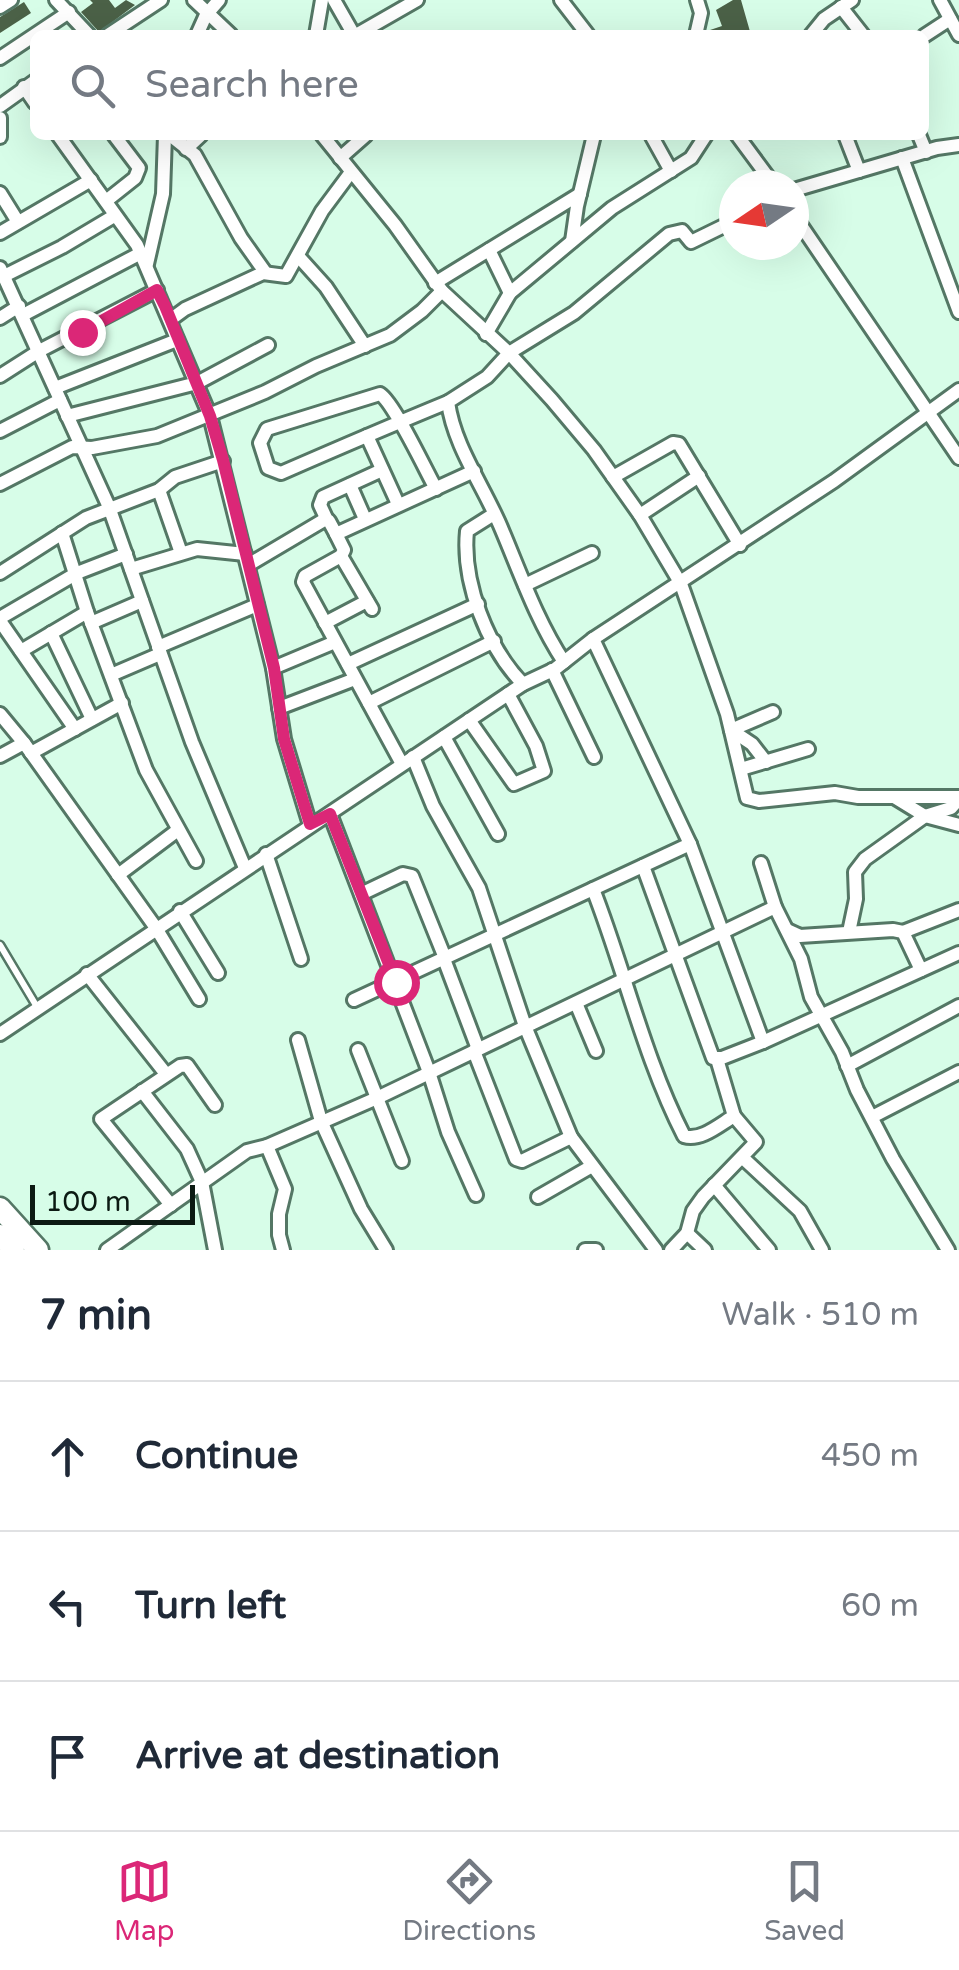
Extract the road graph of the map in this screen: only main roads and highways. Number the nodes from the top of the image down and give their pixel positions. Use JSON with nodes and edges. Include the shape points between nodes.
{"nodes":[{"id":1,"x":0,"y":1208,"type":"edge"},
{"id":2,"x":0,"y":1235,"type":"edge"},
{"id":3,"x":14,"y":1250,"type":"edge"},
{"id":4,"x":38,"y":1250,"type":"edge"}],
"edges":[{"from":1,"to":4,"type":"main road"},
{"from":2,"to":3,"type":"main road"}]}
